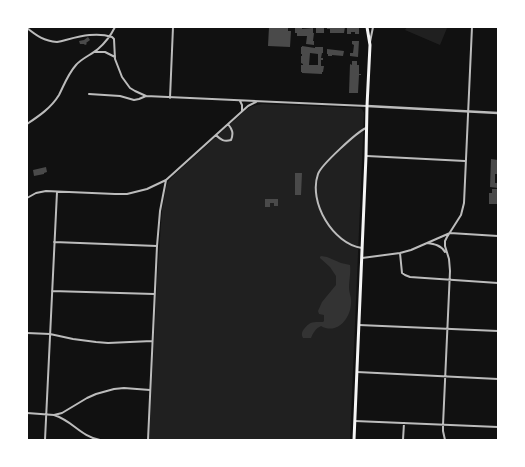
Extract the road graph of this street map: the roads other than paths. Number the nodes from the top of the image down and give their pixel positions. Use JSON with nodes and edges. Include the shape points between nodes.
{"nodes":[{"id":1,"x":115,"y":27,"type":"edge"},
{"id":2,"x":173,"y":27,"type":"edge"},
{"id":3,"x":368,"y":27,"type":"edge"},
{"id":4,"x":373,"y":27,"type":"edge"},
{"id":5,"x":472,"y":27,"type":"edge"},
{"id":6,"x":27,"y":28,"type":"edge"},
{"id":7,"x":110,"y":36,"type":"junction"},
{"id":8,"x":370,"y":45,"type":"junction"},
{"id":9,"x":94,"y":52,"type":"junction"},
{"id":10,"x":115,"y":57,"type":"junction"},
{"id":11,"x":90,"y":94,"type":"dead end"},
{"id":12,"x":146,"y":96,"type":"junction"},
{"id":13,"x":170,"y":98,"type":"junction"},
{"id":14,"x":240,"y":101,"type":"junction"},
{"id":15,"x":256,"y":102,"type":"junction"},
{"id":16,"x":367,"y":106,"type":"junction"},
{"id":17,"x":242,"y":111,"type":"junction"},
{"id":18,"x":467,"y":111,"type":"junction"},
{"id":19,"x":498,"y":113,"type":"edge"},
{"id":20,"x":27,"y":124,"type":"edge"},
{"id":21,"x":228,"y":124,"type":"junction"},
{"id":22,"x":367,"y":127,"type":"junction"},
{"id":23,"x":216,"y":134,"type":"junction"},
{"id":24,"x":366,"y":156,"type":"junction"},
{"id":25,"x":465,"y":161,"type":"junction"},
{"id":26,"x":166,"y":180,"type":"junction"},
{"id":27,"x":57,"y":192,"type":"junction"},
{"id":28,"x":27,"y":198,"type":"edge"},
{"id":29,"x":450,"y":233,"type":"junction"},
{"id":30,"x":498,"y":236,"type":"edge"},
{"id":31,"x":54,"y":242,"type":"junction"},
{"id":32,"x":426,"y":243,"type":"junction"},
{"id":33,"x":157,"y":246,"type":"junction"},
{"id":34,"x":362,"y":248,"type":"junction"},
{"id":35,"x":400,"y":253,"type":"junction"},
{"id":36,"x":448,"y":255,"type":"junction"},
{"id":37,"x":362,"y":258,"type":"junction"},
{"id":38,"x":449,"y":280,"type":"junction"},
{"id":39,"x":498,"y":283,"type":"edge"},
{"id":40,"x":52,"y":291,"type":"junction"},
{"id":41,"x":154,"y":294,"type":"junction"},
{"id":42,"x":359,"y":325,"type":"junction"},
{"id":43,"x":447,"y":329,"type":"junction"},
{"id":44,"x":498,"y":331,"type":"edge"},
{"id":45,"x":27,"y":333,"type":"edge"},
{"id":46,"x":50,"y":334,"type":"junction"},
{"id":47,"x":152,"y":342,"type":"junction"},
{"id":48,"x":357,"y":372,"type":"junction"},
{"id":49,"x":445,"y":377,"type":"junction"},
{"id":50,"x":498,"y":379,"type":"edge"},
{"id":51,"x":150,"y":390,"type":"junction"},
{"id":52,"x":27,"y":413,"type":"edge"},
{"id":53,"x":46,"y":414,"type":"junction"},
{"id":54,"x":54,"y":415,"type":"junction"},
{"id":55,"x":354,"y":420,"type":"junction"},
{"id":56,"x":404,"y":423,"type":"junction"},
{"id":57,"x":443,"y":425,"type":"junction"},
{"id":58,"x":498,"y":427,"type":"edge"},
{"id":59,"x":45,"y":440,"type":"edge"},
{"id":60,"x":100,"y":440,"type":"edge"},
{"id":61,"x":148,"y":440,"type":"edge"},
{"id":62,"x":354,"y":440,"type":"edge"},
{"id":63,"x":403,"y":440,"type":"edge"},
{"id":64,"x":445,"y":440,"type":"edge"}],
"edges":[{"from":1,"to":7,"type":"street"},
{"from":2,"to":13,"type":"street"},
{"from":3,"to":8,"type":"main road"},
{"from":4,"to":8,"type":"street"},
{"from":5,"to":18,"type":"street"},
{"from":6,"to":7,"type":"street","via":[[42,39],[52,42],[91,34]]},
{"from":7,"to":9,"type":"street"},
{"from":7,"to":10,"type":"street","via":[[114,39]]},
{"from":8,"to":16,"type":"main road"},
{"from":9,"to":10,"type":"street","via":[[105,52]]},
{"from":9,"to":20,"type":"street","via":[[75,65],[50,107]]},
{"from":10,"to":12,"type":"street","via":[[125,82],[135,92]]},
{"from":11,"to":12,"type":"street","via":[[120,96],[134,100]]},
{"from":12,"to":13,"type":"street"},
{"from":13,"to":14,"type":"street"},
{"from":14,"to":15,"type":"street"},
{"from":14,"to":17,"type":"street"},
{"from":15,"to":16,"type":"street"},
{"from":15,"to":17,"type":"street"},
{"from":16,"to":18,"type":"street"},
{"from":16,"to":22,"type":"main road"},
{"from":17,"to":21,"type":"street"},
{"from":18,"to":19,"type":"street"},
{"from":18,"to":25,"type":"street"},
{"from":21,"to":23,"type":"street"},
{"from":21,"to":23,"type":"street","via":[[233,133],[230,140],[223,141]]},
{"from":22,"to":24,"type":"main road"},
{"from":22,"to":34,"type":"street","via":[[323,166],[316,185],[318,203],[331,229],[347,242]]},
{"from":23,"to":26,"type":"street"},
{"from":24,"to":25,"type":"street"},
{"from":24,"to":34,"type":"main road"},
{"from":25,"to":29,"type":"street","via":[[463,207]]},
{"from":26,"to":27,"type":"street","via":[[147,189],[127,194]]},
{"from":26,"to":33,"type":"street"},
{"from":27,"to":28,"type":"street","via":[[46,191]]},
{"from":27,"to":31,"type":"street"},
{"from":29,"to":30,"type":"street"},
{"from":29,"to":32,"type":"street"},
{"from":29,"to":36,"type":"street","via":[[445,244]]},
{"from":31,"to":33,"type":"street"},
{"from":31,"to":40,"type":"street"},
{"from":32,"to":35,"type":"street"},
{"from":32,"to":36,"type":"street","via":[[438,245]]},
{"from":33,"to":41,"type":"street"},
{"from":34,"to":37,"type":"main road"},
{"from":35,"to":37,"type":"street"},
{"from":35,"to":38,"type":"street","via":[[402,273],[407,276]]},
{"from":36,"to":38,"type":"street"},
{"from":37,"to":42,"type":"main road"},
{"from":38,"to":39,"type":"street"},
{"from":38,"to":43,"type":"street"},
{"from":40,"to":41,"type":"street"},
{"from":40,"to":46,"type":"street"},
{"from":41,"to":47,"type":"street"},
{"from":42,"to":43,"type":"street"},
{"from":42,"to":48,"type":"main road"},
{"from":43,"to":44,"type":"street"},
{"from":43,"to":49,"type":"street"},
{"from":45,"to":46,"type":"street"},
{"from":46,"to":47,"type":"street","via":[[108,343]]},
{"from":46,"to":53,"type":"street"},
{"from":47,"to":51,"type":"street"},
{"from":48,"to":49,"type":"street"},
{"from":48,"to":55,"type":"main road"},
{"from":49,"to":50,"type":"street"},
{"from":49,"to":57,"type":"street"},
{"from":51,"to":54,"type":"street","via":[[124,388],[105,391]]},
{"from":51,"to":61,"type":"street"},
{"from":52,"to":53,"type":"street"},
{"from":53,"to":54,"type":"street"},
{"from":53,"to":59,"type":"street"},
{"from":54,"to":60,"type":"street","via":[[70,422],[87,436]]},
{"from":55,"to":56,"type":"street"},
{"from":55,"to":62,"type":"main road"},
{"from":56,"to":57,"type":"street"},
{"from":56,"to":63,"type":"street"},
{"from":57,"to":58,"type":"street"},
{"from":57,"to":64,"type":"street"}]}
